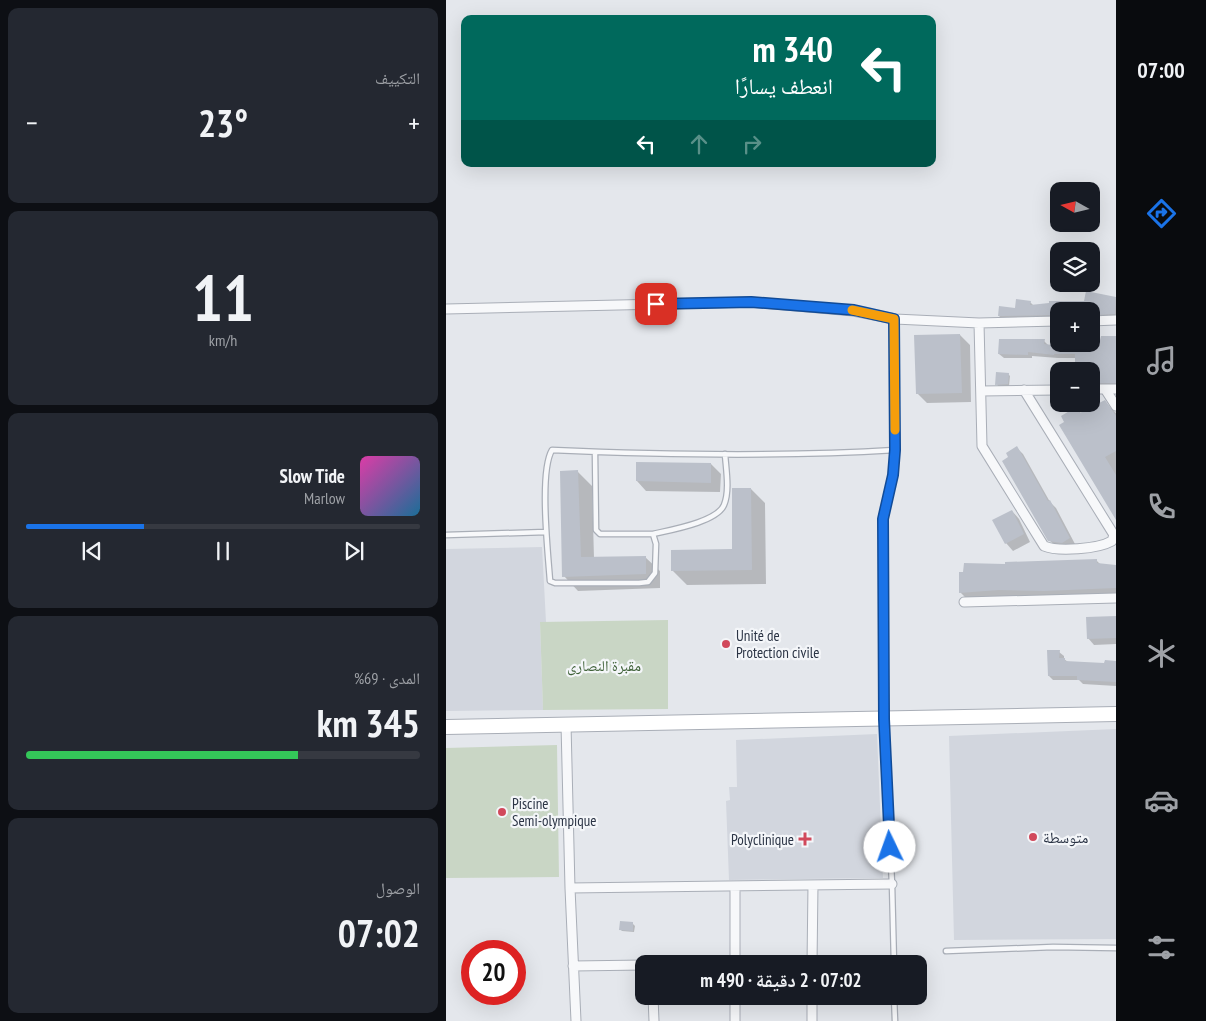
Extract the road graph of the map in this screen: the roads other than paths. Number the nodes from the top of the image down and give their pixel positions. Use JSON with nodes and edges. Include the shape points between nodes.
{"nodes":[{"id":1,"x":446,"y":308,"type":"edge"},
{"id":2,"x":894,"y":319,"type":"junction"},
{"id":3,"x":1116,"y":320,"type":"edge"},
{"id":4,"x":1050,"y":321,"type":"edge"},
{"id":5,"x":1100,"y":321,"type":"edge"},
{"id":6,"x":979,"y":323,"type":"junction"},
{"id":7,"x":1100,"y":389,"type":"edge"},
{"id":8,"x":1106,"y":389,"type":"junction"},
{"id":9,"x":1116,"y":389,"type":"edge"},
{"id":10,"x":1024,"y":390,"type":"junction"},
{"id":11,"x":1050,"y":390,"type":"edge"},
{"id":12,"x":981,"y":391,"type":"junction"},
{"id":13,"x":1116,"y":406,"type":"edge"},
{"id":14,"x":895,"y":450,"type":"junction"},
{"id":15,"x":595,"y":452,"type":"junction"},
{"id":16,"x":725,"y":454,"type":"junction"},
{"id":17,"x":546,"y":532,"type":"junction"},
{"id":18,"x":653,"y":534,"type":"junction"},
{"id":19,"x":446,"y":535,"type":"edge"},
{"id":20,"x":1116,"y":598,"type":"edge"},
{"id":21,"x":964,"y":602,"type":"dead end"},
{"id":22,"x":1116,"y":714,"type":"edge"},
{"id":23,"x":884,"y":719,"type":"junction"},
{"id":24,"x":566,"y":724,"type":"junction"},
{"id":25,"x":446,"y":727,"type":"edge"},
{"id":26,"x":892,"y":884,"type":"junction"},
{"id":27,"x":813,"y":885,"type":"junction"},
{"id":28,"x":735,"y":886,"type":"junction"},
{"id":29,"x":570,"y":888,"type":"junction"},
{"id":30,"x":1116,"y":948,"type":"edge"},
{"id":31,"x":946,"y":951,"type":"dead end"},
{"id":32,"x":734,"y":955,"type":"edge"},
{"id":33,"x":812,"y":955,"type":"edge"},
{"id":34,"x":894,"y":955,"type":"edge"},
{"id":35,"x":635,"y":965,"type":"edge"},
{"id":36,"x":574,"y":966,"type":"junction"},
{"id":37,"x":653,"y":1005,"type":"edge"},
{"id":38,"x":735,"y":1005,"type":"edge"},
{"id":39,"x":812,"y":1005,"type":"edge"},
{"id":40,"x":894,"y":1005,"type":"edge"},
{"id":41,"x":576,"y":1021,"type":"edge"},
{"id":42,"x":654,"y":1021,"type":"edge"},
{"id":43,"x":736,"y":1021,"type":"edge"},
{"id":44,"x":812,"y":1021,"type":"edge"},
{"id":45,"x":895,"y":1021,"type":"edge"}],
"edges":[{"from":1,"to":2,"type":"street","via":[[751,302],[854,310]]},
{"from":2,"to":6,"type":"street"},
{"from":2,"to":14,"type":"lane"},
{"from":3,"to":5,"type":"street"},
{"from":4,"to":6,"type":"street"},
{"from":6,"to":12,"type":"street"},
{"from":7,"to":8,"type":"street"},
{"from":8,"to":9,"type":"street"},
{"from":8,"to":13,"type":"street"},
{"from":10,"to":11,"type":"street"},
{"from":10,"to":12,"type":"street"},
{"from":10,"to":12,"type":"street","via":[[1114,535],[1112,541],[1097,546],[1051,549],[1044,546],[982,446]]},
{"from":14,"to":16,"type":"lane"},
{"from":14,"to":23,"type":"lane","via":[[883,519]]},
{"from":15,"to":16,"type":"lane"},
{"from":15,"to":17,"type":"lane","via":[[552,450],[546,469]]},
{"from":15,"to":18,"type":"lane","via":[[596,530],[600,534]]},
{"from":16,"to":18,"type":"lane","via":[[726,492],[724,505],[718,513],[699,522]]},
{"from":17,"to":18,"type":"lane","via":[[550,581],[555,583],[648,582],[655,573]]},
{"from":17,"to":19,"type":"lane"},
{"from":20,"to":21,"type":"street"},
{"from":22,"to":23,"type":"main road"},
{"from":23,"to":24,"type":"main road"},
{"from":23,"to":26,"type":"lane"},
{"from":24,"to":25,"type":"main road"},
{"from":24,"to":29,"type":"street"},
{"from":26,"to":27,"type":"street"},
{"from":26,"to":34,"type":"lane"},
{"from":27,"to":28,"type":"street"},
{"from":27,"to":33,"type":"street"},
{"from":28,"to":29,"type":"street"},
{"from":28,"to":32,"type":"street"},
{"from":29,"to":36,"type":"street"},
{"from":30,"to":31,"type":"lane"},
{"from":35,"to":36,"type":"street"},
{"from":36,"to":41,"type":"street"},
{"from":37,"to":42,"type":"street"},
{"from":38,"to":43,"type":"street"},
{"from":39,"to":44,"type":"street"},
{"from":40,"to":45,"type":"lane"}]}
